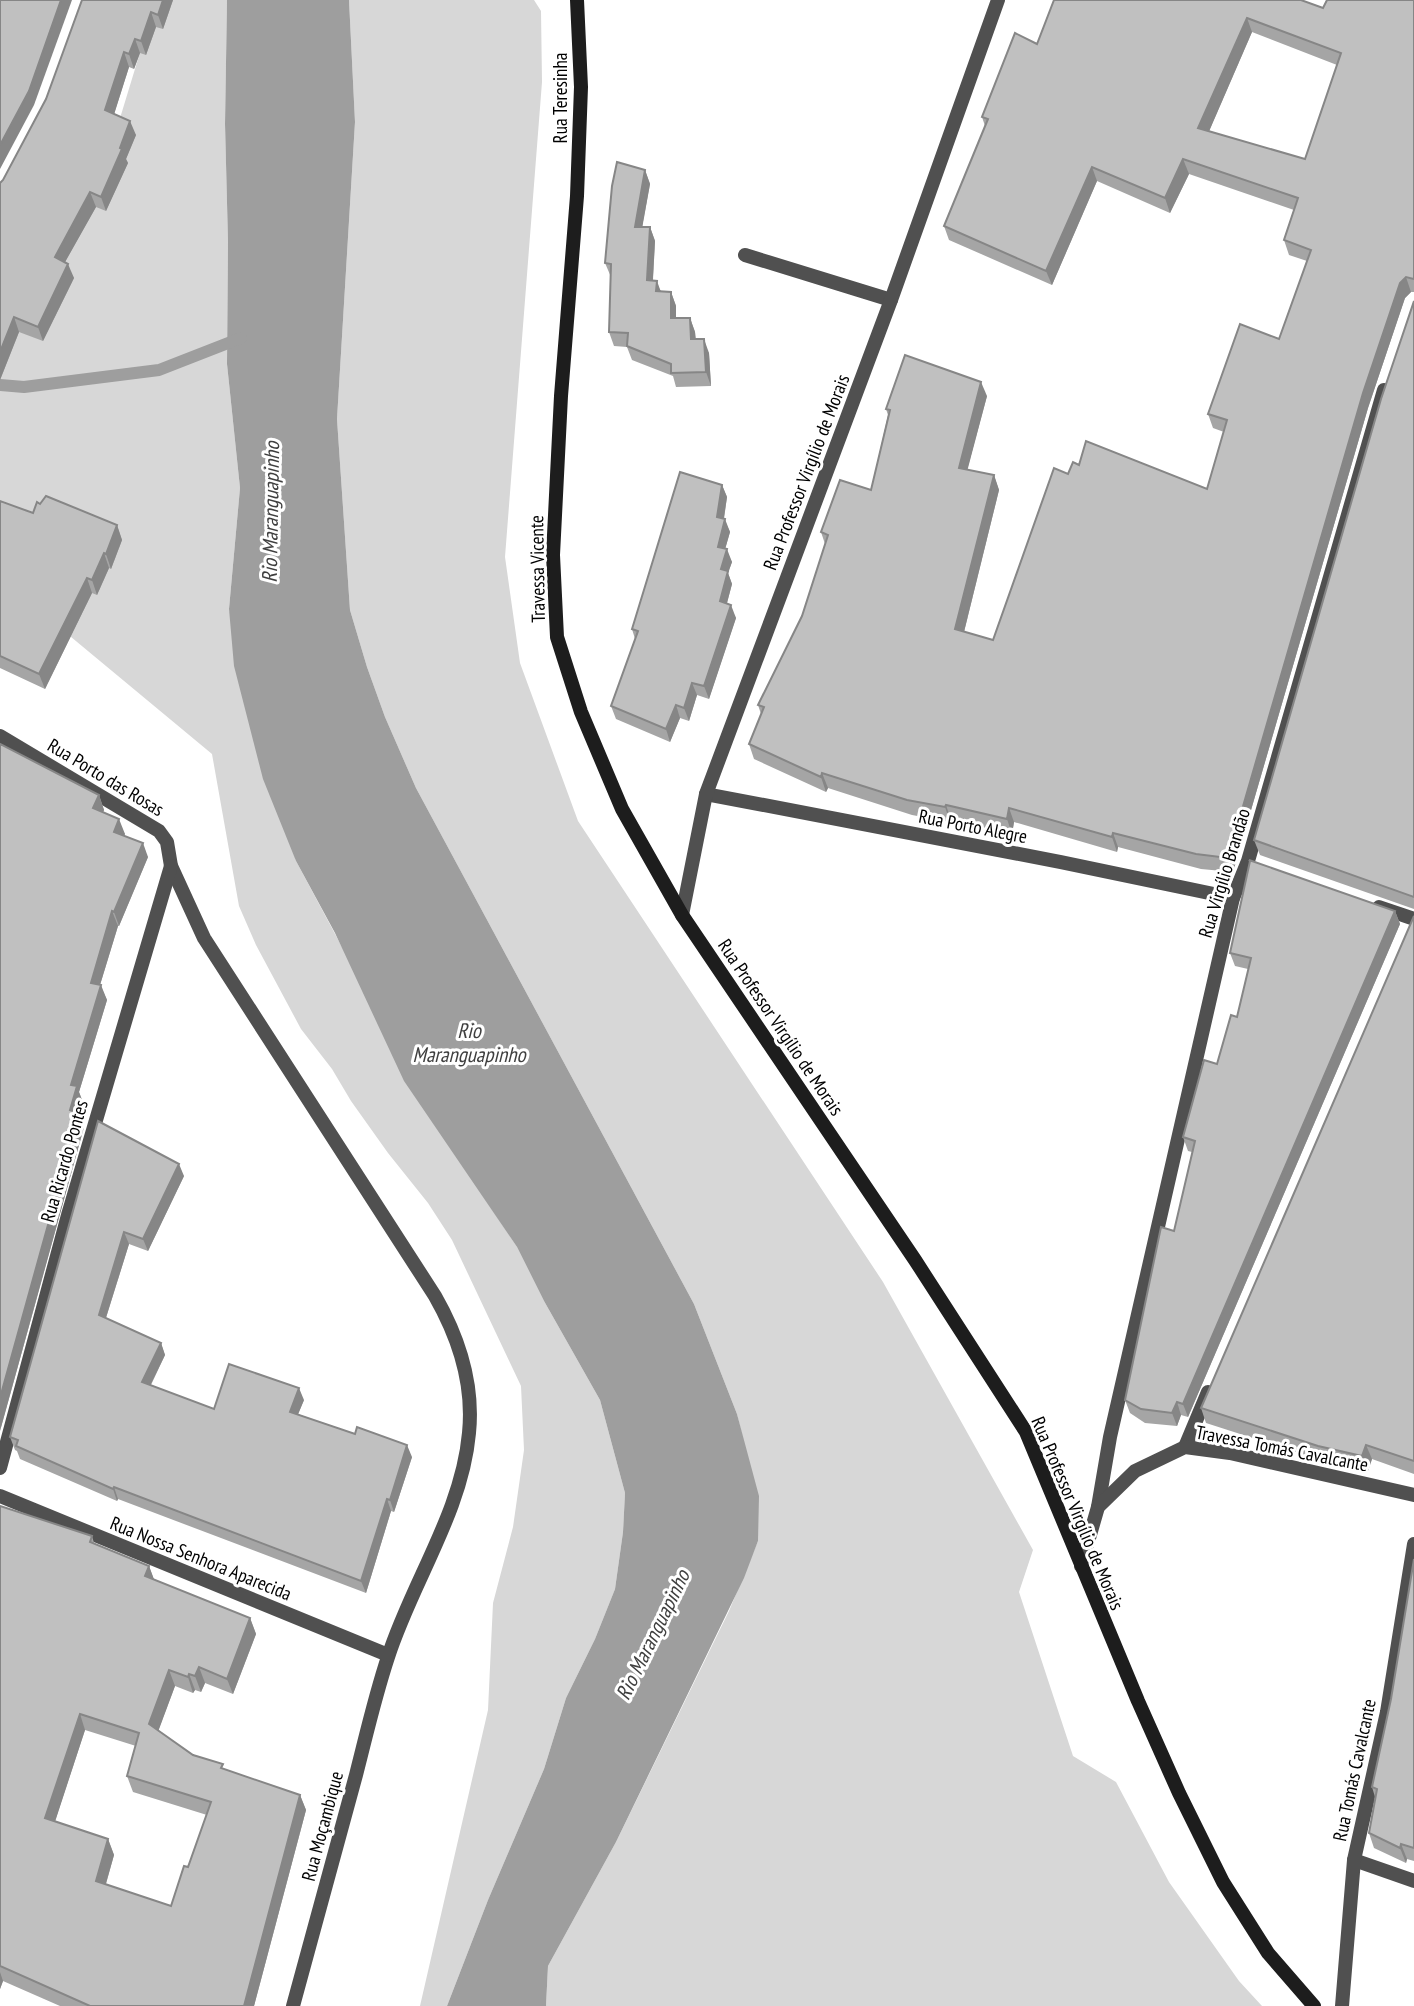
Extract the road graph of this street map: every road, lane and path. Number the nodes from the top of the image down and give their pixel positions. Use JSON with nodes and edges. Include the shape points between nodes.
{"nodes":[{"id":1,"x":577,"y":0,"type":"edge"},
{"id":2,"x":998,"y":0,"type":"edge"},
{"id":3,"x":577,"y":196,"type":"joint"},
{"id":4,"x":745,"y":255,"type":"dead end"},
{"id":5,"x":891,"y":300,"type":"junction"},
{"id":6,"x":1390,"y":374,"type":"edge"},
{"id":7,"x":0,"y":736,"type":"edge"},
{"id":8,"x":706,"y":794,"type":"junction"},
{"id":9,"x":171,"y":866,"type":"junction"},
{"id":10,"x":1233,"y":898,"type":"junction"},
{"id":11,"x":1362,"y":901,"type":"edge"},
{"id":12,"x":682,"y":915,"type":"junction"},
{"id":13,"x":1412,"y":923,"type":"edge"},
{"id":14,"x":1212,"y":1384,"type":"edge"},
{"id":15,"x":1185,"y":1447,"type":"junction"},
{"id":16,"x":0,"y":1468,"type":"edge"},
{"id":17,"x":1414,"y":1495,"type":"edge"},
{"id":18,"x":0,"y":1496,"type":"edge"},
{"id":19,"x":1098,"y":1507,"type":"junction"},
{"id":20,"x":1414,"y":1544,"type":"edge"},
{"id":21,"x":1081,"y":1566,"type":"junction"},
{"id":22,"x":388,"y":1655,"type":"junction"},
{"id":23,"x":1354,"y":1860,"type":"junction"},
{"id":24,"x":1414,"y":1881,"type":"edge"},
{"id":25,"x":293,"y":2006,"type":"edge"},
{"id":26,"x":1314,"y":2006,"type":"edge"},
{"id":27,"x":1342,"y":2006,"type":"edge"}],
"edges":[{"from":1,"to":3,"type":"main road","name":"Rua Teresinha","via":[[582,87]]},
{"from":2,"to":5,"type":"street","name":"Rua Professor Virgílio de Morais"},
{"from":3,"to":12,"type":"main road","name":"Travessa Vicente","via":[[561,396],[554,555],[557,637],[581,712],[622,809]]},
{"from":4,"to":5,"type":"street"},
{"from":5,"to":8,"type":"street","name":"Rua Professor Virgílio de Morais"},
{"from":6,"to":10,"type":"street","name":"Rua Virgílio Brandão","via":[[1255,863]]},
{"from":7,"to":9,"type":"street","name":"Rua Porto das Rosas","via":[[159,831],[167,842]]},
{"from":8,"to":10,"type":"street","name":"Rua Porto Alegre"},
{"from":8,"to":12,"type":"street","name":"Rua Professor Virgílio de Morais"},
{"from":9,"to":16,"type":"street","name":"Rua Ricardo Pontes","via":[[68,1215]]},
{"from":9,"to":22,"type":"street","name":"Rua Porto das Rosas","via":[[204,937],[435,1296],[460,1347],[470,1403],[465,1461]]},
{"from":10,"to":19,"type":"street","name":"Rua Virgílio Brandão","via":[[1113,1423]]},
{"from":11,"to":13,"type":"street"},
{"from":12,"to":21,"type":"main road","name":"Rua Professor Virgílio de Morais","via":[[1026,1432]]},
{"from":14,"to":15,"type":"street"},
{"from":15,"to":17,"type":"street","name":"Travessa Tomás Cavalcante","via":[[1230,1452]]},
{"from":15,"to":19,"type":"street","name":"Travessa Tomás Cavalcante","via":[[1135,1471]]},
{"from":18,"to":22,"type":"street","name":"Rua Nossa Senhora Aparecida"},
{"from":19,"to":21,"type":"street","name":"Travessa Tomás Cavalcante"},
{"from":20,"to":23,"type":"street","name":"Rua Tomás Cavalcante","via":[[1387,1712]]},
{"from":21,"to":26,"type":"main road","name":"Rua Professor Virgílio de Morais","via":[[1178,1793],[1223,1882],[1268,1953]]},
{"from":22,"to":25,"type":"street","name":"Rua Moçambique"},
{"from":23,"to":24,"type":"street"},
{"from":23,"to":27,"type":"street","name":"Rua Tomás Cavalcante"}]}
